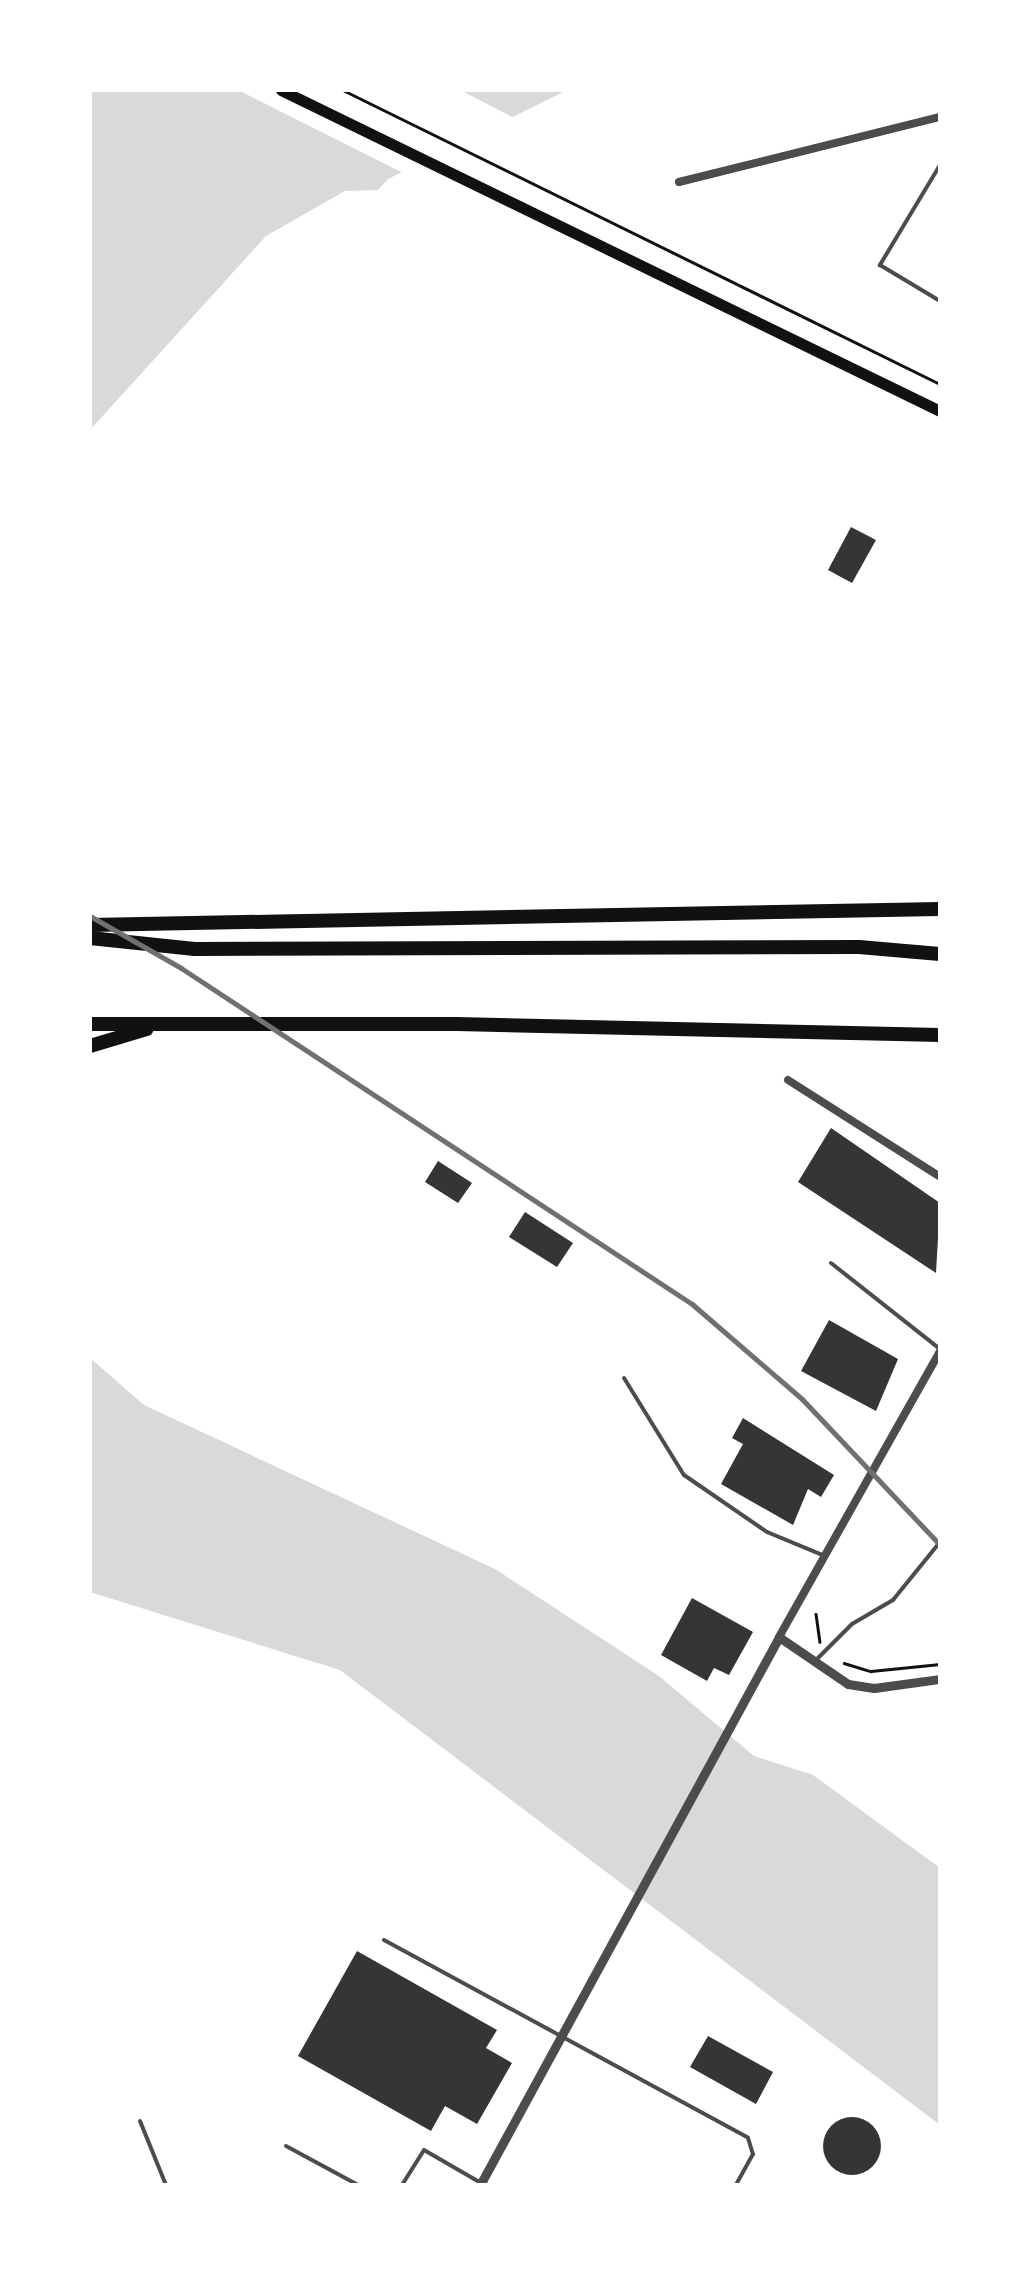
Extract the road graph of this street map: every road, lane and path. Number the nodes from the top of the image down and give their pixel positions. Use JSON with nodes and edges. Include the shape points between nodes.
{"nodes":[{"id":1,"x":281,"y":90,"type":"edge"},
{"id":2,"x":342,"y":90,"type":"edge"},
{"id":3,"x":940,"y":117,"type":"edge"},
{"id":4,"x":940,"y":165,"type":"edge"},
{"id":5,"x":679,"y":182,"type":"dead end"},
{"id":6,"x":940,"y":301,"type":"edge"},
{"id":7,"x":940,"y":384,"type":"edge"},
{"id":8,"x":940,"y":411,"type":"edge"},
{"id":9,"x":940,"y":909,"type":"edge"},
{"id":10,"x":90,"y":925,"type":"edge"},
{"id":11,"x":90,"y":938,"type":"edge"},
{"id":12,"x":940,"y":954,"type":"edge"},
{"id":13,"x":90,"y":1024,"type":"edge"},
{"id":14,"x":164,"y":1024,"type":"junction"},
{"id":15,"x":940,"y":1036,"type":"edge"},
{"id":16,"x":90,"y":1046,"type":"edge"},
{"id":17,"x":788,"y":1080,"type":"dead end"},
{"id":18,"x":940,"y":1178,"type":"edge"},
{"id":19,"x":831,"y":1262,"type":"dead end"},
{"id":20,"x":940,"y":1350,"type":"edge"},
{"id":21,"x":624,"y":1378,"type":"dead end"},
{"id":22,"x":940,"y":1542,"type":"edge"},
{"id":23,"x":826,"y":1556,"type":"junction"},
{"id":24,"x":816,"y":1614,"type":"dead end"},
{"id":25,"x":779,"y":1637,"type":"junction"},
{"id":26,"x":826,"y":1650,"type":"junction"},
{"id":27,"x":815,"y":1661,"type":"junction"},
{"id":28,"x":940,"y":1664,"type":"edge"},
{"id":29,"x":940,"y":1679,"type":"edge"},
{"id":30,"x":384,"y":1940,"type":"dead end"},
{"id":31,"x":562,"y":2038,"type":"junction"},
{"id":32,"x":140,"y":2121,"type":"dead end"},
{"id":33,"x":286,"y":2146,"type":"dead end"},
{"id":34,"x":480,"y":2184,"type":"edge"},
{"id":35,"x":166,"y":2185,"type":"edge"},
{"id":36,"x":358,"y":2185,"type":"edge"},
{"id":37,"x":402,"y":2185,"type":"edge"},
{"id":38,"x":736,"y":2185,"type":"edge"}],
"edges":[{"from":1,"to":8,"type":"main road"},
{"from":2,"to":7,"type":"path"},
{"from":3,"to":5,"type":"street"},
{"from":4,"to":6,"type":"lane","via":[[880,265]]},
{"from":9,"to":10,"type":"highway"},
{"from":11,"to":12,"type":"highway","via":[[194,949],[788,947]]},
{"from":13,"to":14,"type":"highway"},
{"from":14,"to":15,"type":"highway","via":[[844,1029]]},
{"from":14,"to":16,"type":"highway"},
{"from":17,"to":18,"type":"street"},
{"from":19,"to":20,"type":"lane"},
{"from":20,"to":23,"type":"street"},
{"from":21,"to":23,"type":"lane","via":[[684,1474],[767,1532]]},
{"from":22,"to":26,"type":"lane","via":[[893,1600]]},
{"from":23,"to":25,"type":"street"},
{"from":24,"to":26,"type":"path"},
{"from":25,"to":27,"type":"street"},
{"from":25,"to":31,"type":"street"},
{"from":26,"to":27,"type":"lane"},
{"from":26,"to":28,"type":"path","via":[[839,1662],[871,1671]]},
{"from":27,"to":29,"type":"street","via":[[848,1684],[874,1688]]},
{"from":30,"to":31,"type":"lane"},
{"from":31,"to":34,"type":"street"},
{"from":31,"to":38,"type":"lane","via":[[748,2138],[753,2154]]},
{"from":32,"to":35,"type":"lane"},
{"from":33,"to":36,"type":"lane"},
{"from":34,"to":37,"type":"lane","via":[[424,2150]]}]}
